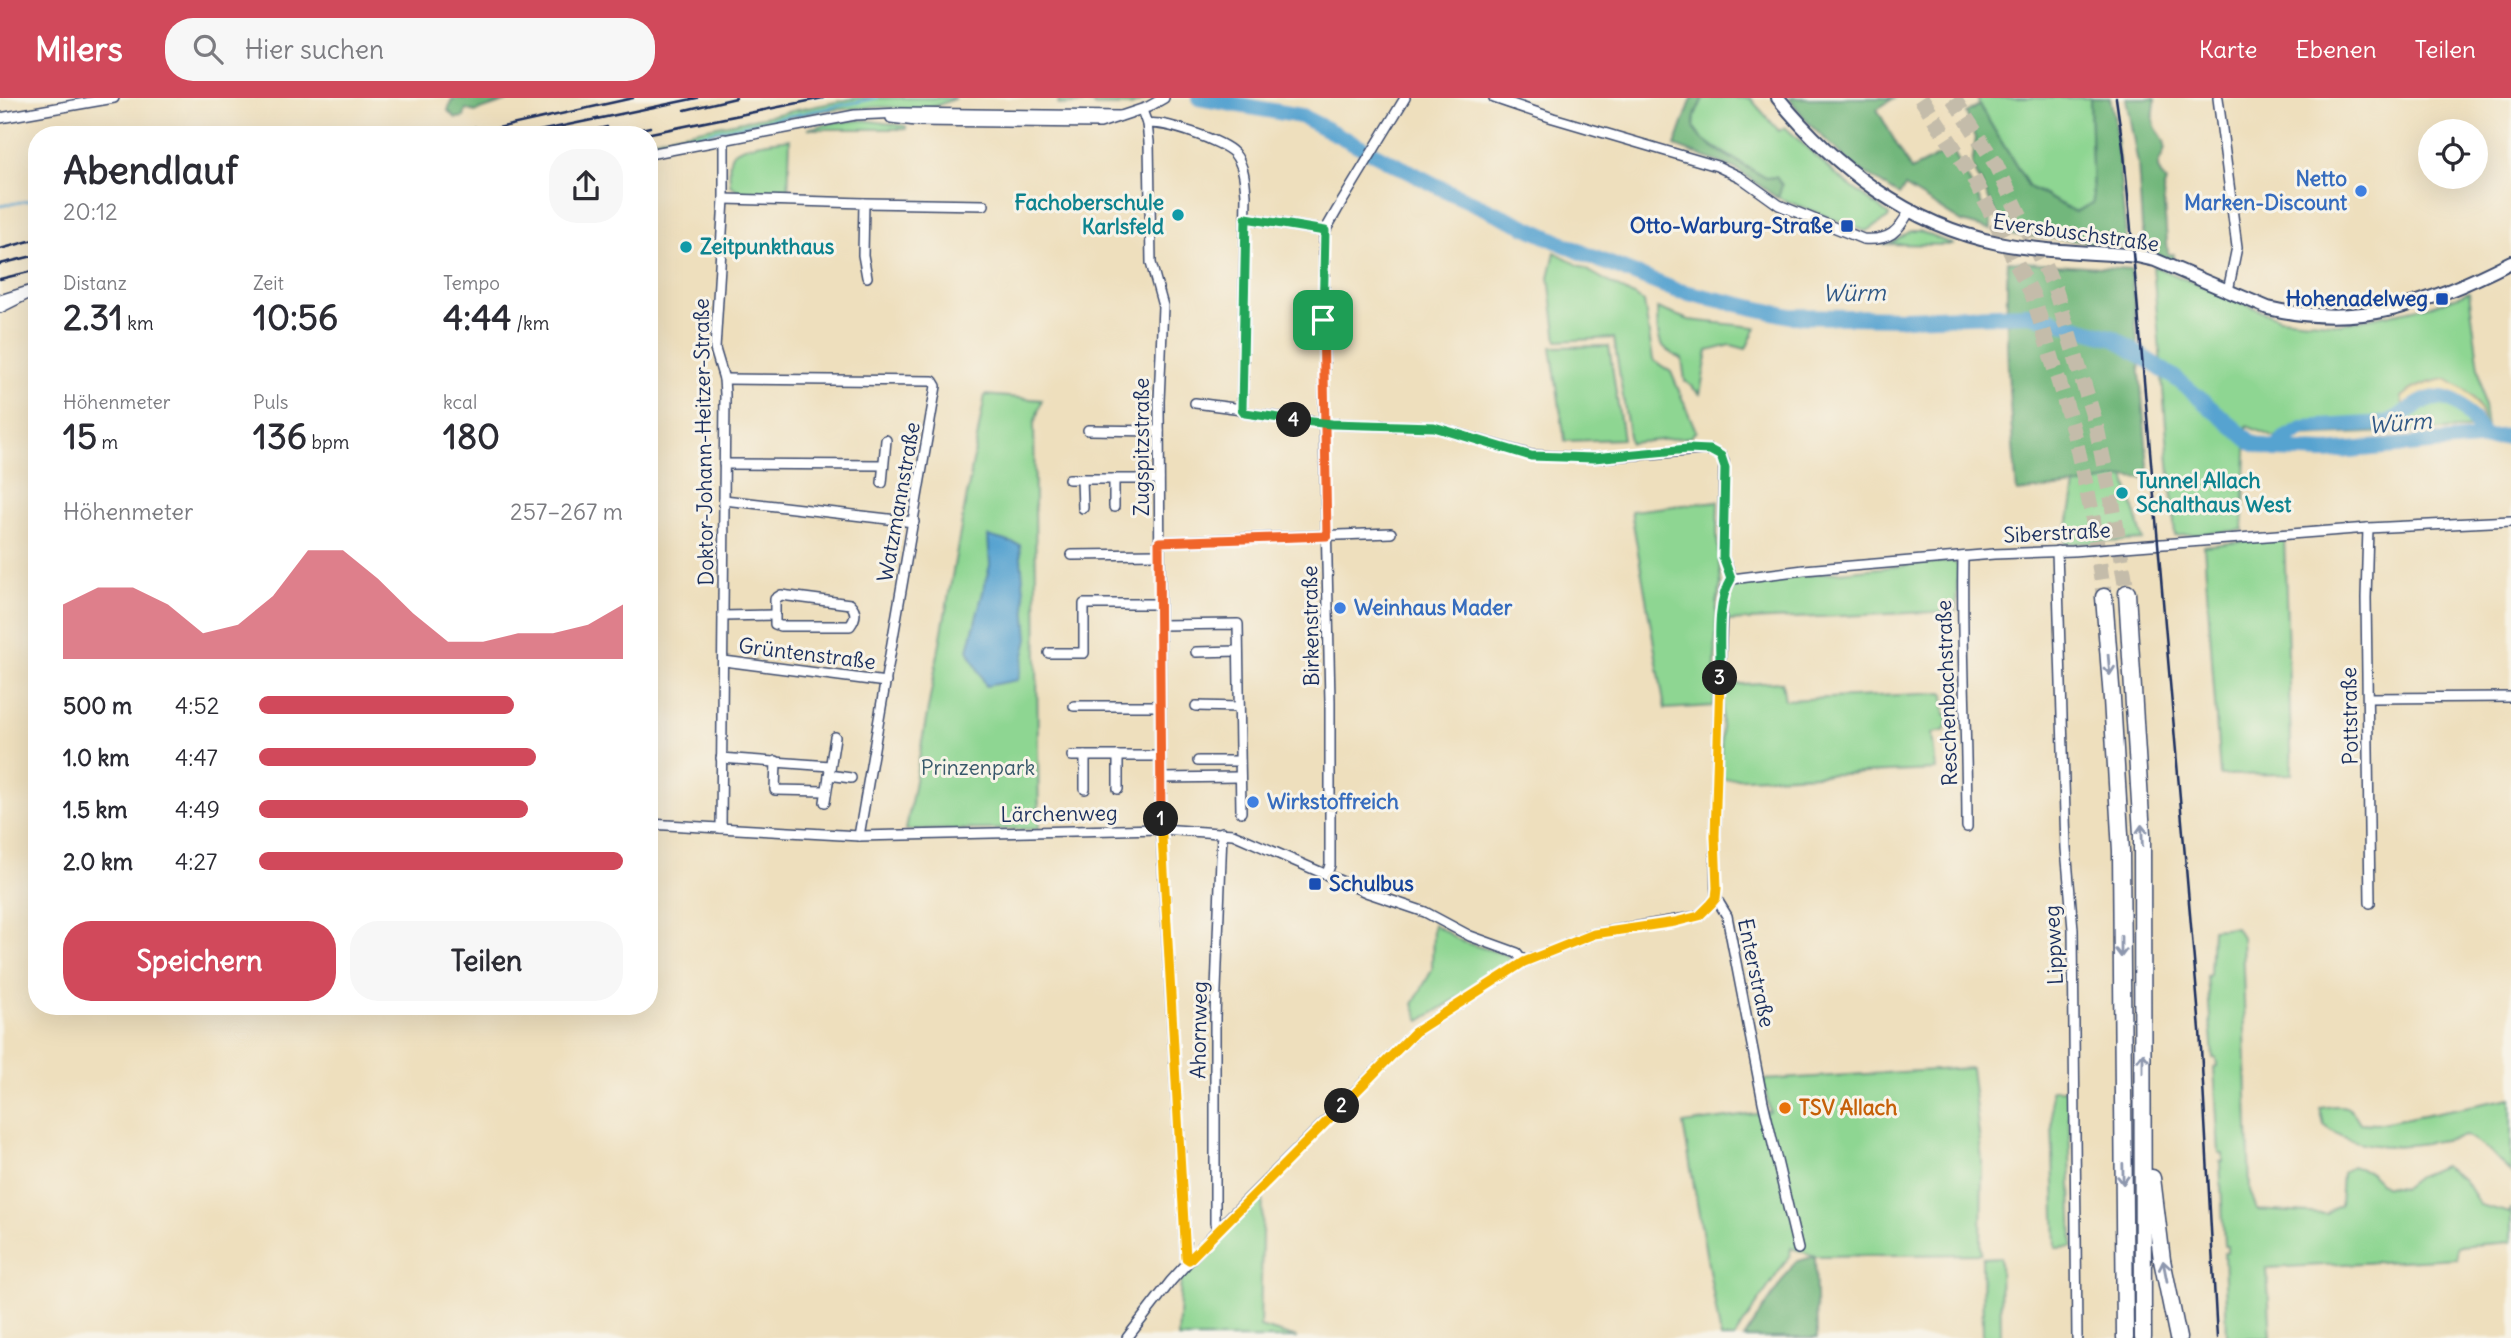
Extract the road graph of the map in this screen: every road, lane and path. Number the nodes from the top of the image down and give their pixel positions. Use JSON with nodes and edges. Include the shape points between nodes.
{"nodes":[{"id":1,"x":114,"y":98,"type":"edge"},
{"id":2,"x":1163,"y":98,"type":"edge"},
{"id":3,"x":1405,"y":98,"type":"edge"},
{"id":4,"x":1494,"y":98,"type":"edge"},
{"id":5,"x":1778,"y":98,"type":"edge"},
{"id":6,"x":2218,"y":98,"type":"edge"},
{"id":7,"x":1142,"y":110,"type":"junction"},
{"id":8,"x":0,"y":118,"type":"edge"},
{"id":9,"x":1147,"y":124,"type":"junction"},
{"id":10,"x":724,"y":139,"type":"junction"},
{"id":11,"x":658,"y":152,"type":"edge"},
{"id":12,"x":724,"y":199,"type":"junction"},
{"id":13,"x":864,"y":202,"type":"junction"},
{"id":14,"x":984,"y":205,"type":"dead end"},
{"id":15,"x":1910,"y":210,"type":"junction"},
{"id":16,"x":1246,"y":218,"type":"junction"},
{"id":17,"x":1325,"y":231,"type":"junction"},
{"id":18,"x":2511,"y":262,"type":"edge"},
{"id":19,"x":867,"y":277,"type":"dead end"},
{"id":20,"x":28,"y":291,"type":"edge"},
{"id":21,"x":2228,"y":291,"type":"junction"},
{"id":22,"x":28,"y":294,"type":"edge"},
{"id":23,"x":0,"y":300,"type":"edge"},
{"id":24,"x":0,"y":308,"type":"edge"},
{"id":25,"x":724,"y":379,"type":"junction"},
{"id":26,"x":1195,"y":403,"type":"dead end"},
{"id":27,"x":1242,"y":409,"type":"junction"},
{"id":28,"x":1324,"y":423,"type":"junction"},
{"id":29,"x":1088,"y":430,"type":"dead end"},
{"id":30,"x":1158,"y":431,"type":"junction"},
{"id":31,"x":886,"y":440,"type":"dead end"},
{"id":32,"x":724,"y":464,"type":"junction"},
{"id":33,"x":883,"y":465,"type":"junction"},
{"id":34,"x":1082,"y":479,"type":"junction"},
{"id":35,"x":1114,"y":479,"type":"junction"},
{"id":36,"x":1159,"y":479,"type":"junction"},
{"id":37,"x":1069,"y":480,"type":"dead end"},
{"id":38,"x":882,"y":483,"type":"dead end"},
{"id":39,"x":724,"y":500,"type":"junction"},
{"id":40,"x":1114,"y":507,"type":"dead end"},
{"id":41,"x":1083,"y":508,"type":"dead end"},
{"id":42,"x":2511,"y":521,"type":"edge"},
{"id":43,"x":914,"y":523,"type":"junction"},
{"id":44,"x":2368,"y":528,"type":"junction"},
{"id":45,"x":1391,"y":533,"type":"dead end"},
{"id":46,"x":1327,"y":536,"type":"junction"},
{"id":47,"x":1159,"y":542,"type":"junction"},
{"id":48,"x":2057,"y":551,"type":"junction"},
{"id":49,"x":1159,"y":554,"type":"junction"},
{"id":50,"x":1072,"y":555,"type":"dead end"},
{"id":51,"x":1963,"y":557,"type":"junction"},
{"id":52,"x":1731,"y":579,"type":"junction"},
{"id":53,"x":2127,"y":593,"type":"tunnel mouth"},
{"id":54,"x":2104,"y":597,"type":"tunnel mouth"},
{"id":55,"x":1160,"y":604,"type":"junction"},
{"id":56,"x":774,"y":615,"type":"junction"},
{"id":57,"x":723,"y":616,"type":"junction"},
{"id":58,"x":1160,"y":625,"type":"junction"},
{"id":59,"x":1238,"y":651,"type":"junction"},
{"id":60,"x":1196,"y":652,"type":"dead end"},
{"id":61,"x":1049,"y":653,"type":"dead end"},
{"id":62,"x":724,"y":661,"type":"junction"},
{"id":63,"x":886,"y":682,"type":"junction"},
{"id":64,"x":2511,"y":697,"type":"edge"},
{"id":65,"x":2368,"y":698,"type":"junction"},
{"id":66,"x":1074,"y":706,"type":"dead end"},
{"id":67,"x":1160,"y":706,"type":"junction"},
{"id":68,"x":1196,"y":706,"type":"dead end"},
{"id":69,"x":1239,"y":707,"type":"junction"},
{"id":70,"x":835,"y":737,"type":"dead end"},
{"id":71,"x":1072,"y":756,"type":"dead end"},
{"id":72,"x":1085,"y":756,"type":"junction"},
{"id":73,"x":1118,"y":756,"type":"junction"},
{"id":74,"x":1160,"y":756,"type":"junction"},
{"id":75,"x":721,"y":758,"type":"junction"},
{"id":76,"x":776,"y":761,"type":"junction"},
{"id":77,"x":1198,"y":761,"type":"dead end"},
{"id":78,"x":1240,"y":761,"type":"junction"},
{"id":79,"x":830,"y":770,"type":"junction"},
{"id":80,"x":1240,"y":777,"type":"junction"},
{"id":81,"x":851,"y":778,"type":"dead end"},
{"id":82,"x":1161,"y":778,"type":"junction"},
{"id":83,"x":1085,"y":789,"type":"dead end"},
{"id":84,"x":1118,"y":789,"type":"dead end"},
{"id":85,"x":826,"y":791,"type":"junction"},
{"id":86,"x":825,"y":802,"type":"dead end"},
{"id":87,"x":1241,"y":812,"type":"dead end"},
{"id":88,"x":658,"y":824,"type":"edge"},
{"id":89,"x":1966,"y":827,"type":"dead end"},
{"id":90,"x":721,"y":828,"type":"junction"},
{"id":91,"x":1161,"y":829,"type":"junction"},
{"id":92,"x":1222,"y":832,"type":"junction"},
{"id":93,"x":859,"y":836,"type":"junction"},
{"id":94,"x":1327,"y":874,"type":"junction"},
{"id":95,"x":1716,"y":898,"type":"junction"},
{"id":96,"x":2370,"y":903,"type":"dead end"},
{"id":97,"x":1524,"y":962,"type":"junction"},
{"id":98,"x":2144,"y":1131,"type":"junction"},
{"id":99,"x":1219,"y":1228,"type":"junction"},
{"id":100,"x":1798,"y":1249,"type":"dead end"},
{"id":101,"x":1189,"y":1260,"type":"junction"},
{"id":102,"x":1127,"y":1338,"type":"edge"},
{"id":103,"x":2077,"y":1338,"type":"edge"},
{"id":104,"x":2125,"y":1338,"type":"edge"},
{"id":105,"x":2143,"y":1338,"type":"edge"},
{"id":106,"x":2178,"y":1338,"type":"edge"}],
"edges":[{"from":1,"to":8,"type":"street"},
{"from":2,"to":7,"type":"street"},
{"from":3,"to":17,"type":"street","name":"Birkenstraße"},
{"from":4,"to":15,"type":"street","via":[[1717,166],[1779,205],[1863,239],[1896,232]]},
{"from":5,"to":15,"type":"main road","via":[[1847,169]]},
{"from":6,"to":21,"type":"street","via":[[2237,247]]},
{"from":7,"to":9,"type":"street","name":"Zugspitzstraße"},
{"from":7,"to":10,"type":"street","via":[[1095,123],[916,121],[873,115]]},
{"from":9,"to":16,"type":"street","via":[[1222,144],[1234,153],[1245,179]]},
{"from":9,"to":30,"type":"street","name":"Zugspitzstraße","via":[[1151,262],[1163,306]]},
{"from":10,"to":11,"type":"street"},
{"from":10,"to":12,"type":"street","name":"Doktor-Johann-Heitzer-Straße"},
{"from":12,"to":13,"type":"street"},
{"from":12,"to":25,"type":"street","name":"Doktor-Johann-Heitzer-Straße","via":[[715,349]]},
{"from":13,"to":14,"type":"street"},
{"from":13,"to":19,"type":"street"},
{"from":15,"to":21,"type":"main road","name":"Eversbuschstraße","via":[[1956,232],[2000,244],[2155,260]]},
{"from":16,"to":17,"type":"street"},
{"from":16,"to":27,"type":"street"},
{"from":17,"to":28,"type":"street","name":"Birkenstraße"},
{"from":18,"to":21,"type":"main road","name":"Eversbuschstraße","via":[[2447,292],[2386,312],[2346,317],[2283,312]]},
{"from":20,"to":23,"type":"street"},
{"from":22,"to":24,"type":"street"},
{"from":25,"to":32,"type":"street","name":"Doktor-Johann-Heitzer-Straße"},
{"from":25,"to":43,"type":"street","name":"Watzmannstraße","via":[[933,381],[935,398]]},
{"from":26,"to":27,"type":"street"},
{"from":27,"to":28,"type":"street"},
{"from":28,"to":46,"type":"street","name":"Birkenstraße"},
{"from":28,"to":52,"type":"street","name":"Enterstraße","via":[[1434,427],[1545,457],[1710,450],[1721,456],[1725,468],[1723,557]]},
{"from":29,"to":30,"type":"street"},
{"from":30,"to":36,"type":"street","name":"Zugspitzstraße"},
{"from":31,"to":33,"type":"street"},
{"from":32,"to":33,"type":"street"},
{"from":32,"to":39,"type":"street","name":"Doktor-Johann-Heitzer-Straße"},
{"from":33,"to":38,"type":"street"},
{"from":34,"to":35,"type":"street"},
{"from":34,"to":37,"type":"street"},
{"from":34,"to":41,"type":"street"},
{"from":35,"to":36,"type":"street"},
{"from":35,"to":40,"type":"street"},
{"from":36,"to":47,"type":"street","name":"Zugspitzstraße"},
{"from":39,"to":43,"type":"street"},
{"from":39,"to":57,"type":"street","name":"Doktor-Johann-Heitzer-Straße"},
{"from":42,"to":44,"type":"street","name":"Siberstraße"},
{"from":43,"to":63,"type":"street","name":"Watzmannstraße"},
{"from":44,"to":48,"type":"street","name":"Siberstraße"},
{"from":44,"to":65,"type":"street","name":"Pottstraße"},
{"from":45,"to":46,"type":"street"},
{"from":46,"to":47,"type":"street"},
{"from":46,"to":94,"type":"street","name":"Birkenstraße"},
{"from":47,"to":49,"type":"street","name":"Zugspitzstraße"},
{"from":48,"to":51,"type":"street","name":"Siberstraße"},
{"from":48,"to":103,"type":"street","name":"Lippweg","via":[[2066,848],[2073,929]]},
{"from":49,"to":50,"type":"street"},
{"from":49,"to":55,"type":"street","name":"Zugspitzstraße"},
{"from":51,"to":52,"type":"street","name":"Siberstraße"},
{"from":51,"to":89,"type":"street","name":"Reschenbachstraße"},
{"from":52,"to":95,"type":"street","name":"Enterstraße","via":[[1722,606]]},
{"from":98,"to":53,"type":"highway","one_way":true,"via":[[2142,834]]},
{"from":54,"to":104,"type":"highway","one_way":true,"via":[[2120,851]]},
{"from":55,"to":58,"type":"street","name":"Zugspitzstraße"},
{"from":55,"to":61,"type":"street","via":[[1084,604],[1084,653]]},
{"from":56,"to":56,"type":"street","via":[[775,599],[781,595],[850,604],[855,613],[850,626],[780,626]]},
{"from":56,"to":57,"type":"street"},
{"from":57,"to":62,"type":"street","name":"Doktor-Johann-Heitzer-Straße"},
{"from":58,"to":59,"type":"street","via":[[1238,624]]},
{"from":58,"to":67,"type":"street","name":"Zugspitzstraße"},
{"from":59,"to":60,"type":"street"},
{"from":59,"to":69,"type":"street"},
{"from":62,"to":63,"type":"street","name":"Grüntenstraße"},
{"from":62,"to":75,"type":"street","name":"Doktor-Johann-Heitzer-Straße"},
{"from":63,"to":93,"type":"street","name":"Watzmannstraße"},
{"from":64,"to":65,"type":"street"},
{"from":65,"to":96,"type":"street","name":"Pottstraße"},
{"from":66,"to":67,"type":"street"},
{"from":67,"to":74,"type":"street","name":"Zugspitzstraße"},
{"from":68,"to":69,"type":"street"},
{"from":69,"to":78,"type":"street"},
{"from":70,"to":79,"type":"street"},
{"from":71,"to":72,"type":"street"},
{"from":72,"to":73,"type":"street"},
{"from":72,"to":83,"type":"street"},
{"from":73,"to":74,"type":"street"},
{"from":73,"to":84,"type":"street"},
{"from":74,"to":82,"type":"street","name":"Zugspitzstraße"},
{"from":75,"to":76,"type":"street"},
{"from":75,"to":90,"type":"street","name":"Doktor-Johann-Heitzer-Straße"},
{"from":76,"to":79,"type":"street"},
{"from":76,"to":85,"type":"street","via":[[775,789]]},
{"from":77,"to":78,"type":"street"},
{"from":78,"to":80,"type":"street"},
{"from":79,"to":81,"type":"street"},
{"from":79,"to":85,"type":"street"},
{"from":80,"to":82,"type":"street"},
{"from":80,"to":87,"type":"street"},
{"from":82,"to":91,"type":"street","name":"Zugspitzstraße"},
{"from":85,"to":86,"type":"street"},
{"from":88,"to":90,"type":"street","name":"Lärchenweg"},
{"from":90,"to":93,"type":"street","name":"Lärchenweg"},
{"from":91,"to":92,"type":"street","name":"Lärchenweg"},
{"from":91,"to":93,"type":"street","name":"Lärchenweg"},
{"from":91,"to":101,"type":"street","name":"Zugspitzstraße"},
{"from":92,"to":94,"type":"street","name":"Lärchenweg"},
{"from":92,"to":99,"type":"street","name":"Ahornweg","via":[[1215,1017],[1215,1223]]},
{"from":94,"to":97,"type":"street","name":"Lärchenweg","via":[[1517,953]]},
{"from":95,"to":97,"type":"street","via":[[1699,916],[1594,934]]},
{"from":95,"to":100,"type":"street","name":"Enterstraße","via":[[1727,916],[1763,1102]]},
{"from":97,"to":99,"type":"street","via":[[1415,1032]]},
{"from":98,"to":105,"type":"highway"},
{"from":106,"to":98,"type":"highway","one_way":true},
{"from":99,"to":101,"type":"street"},
{"from":101,"to":102,"type":"street"}]}
